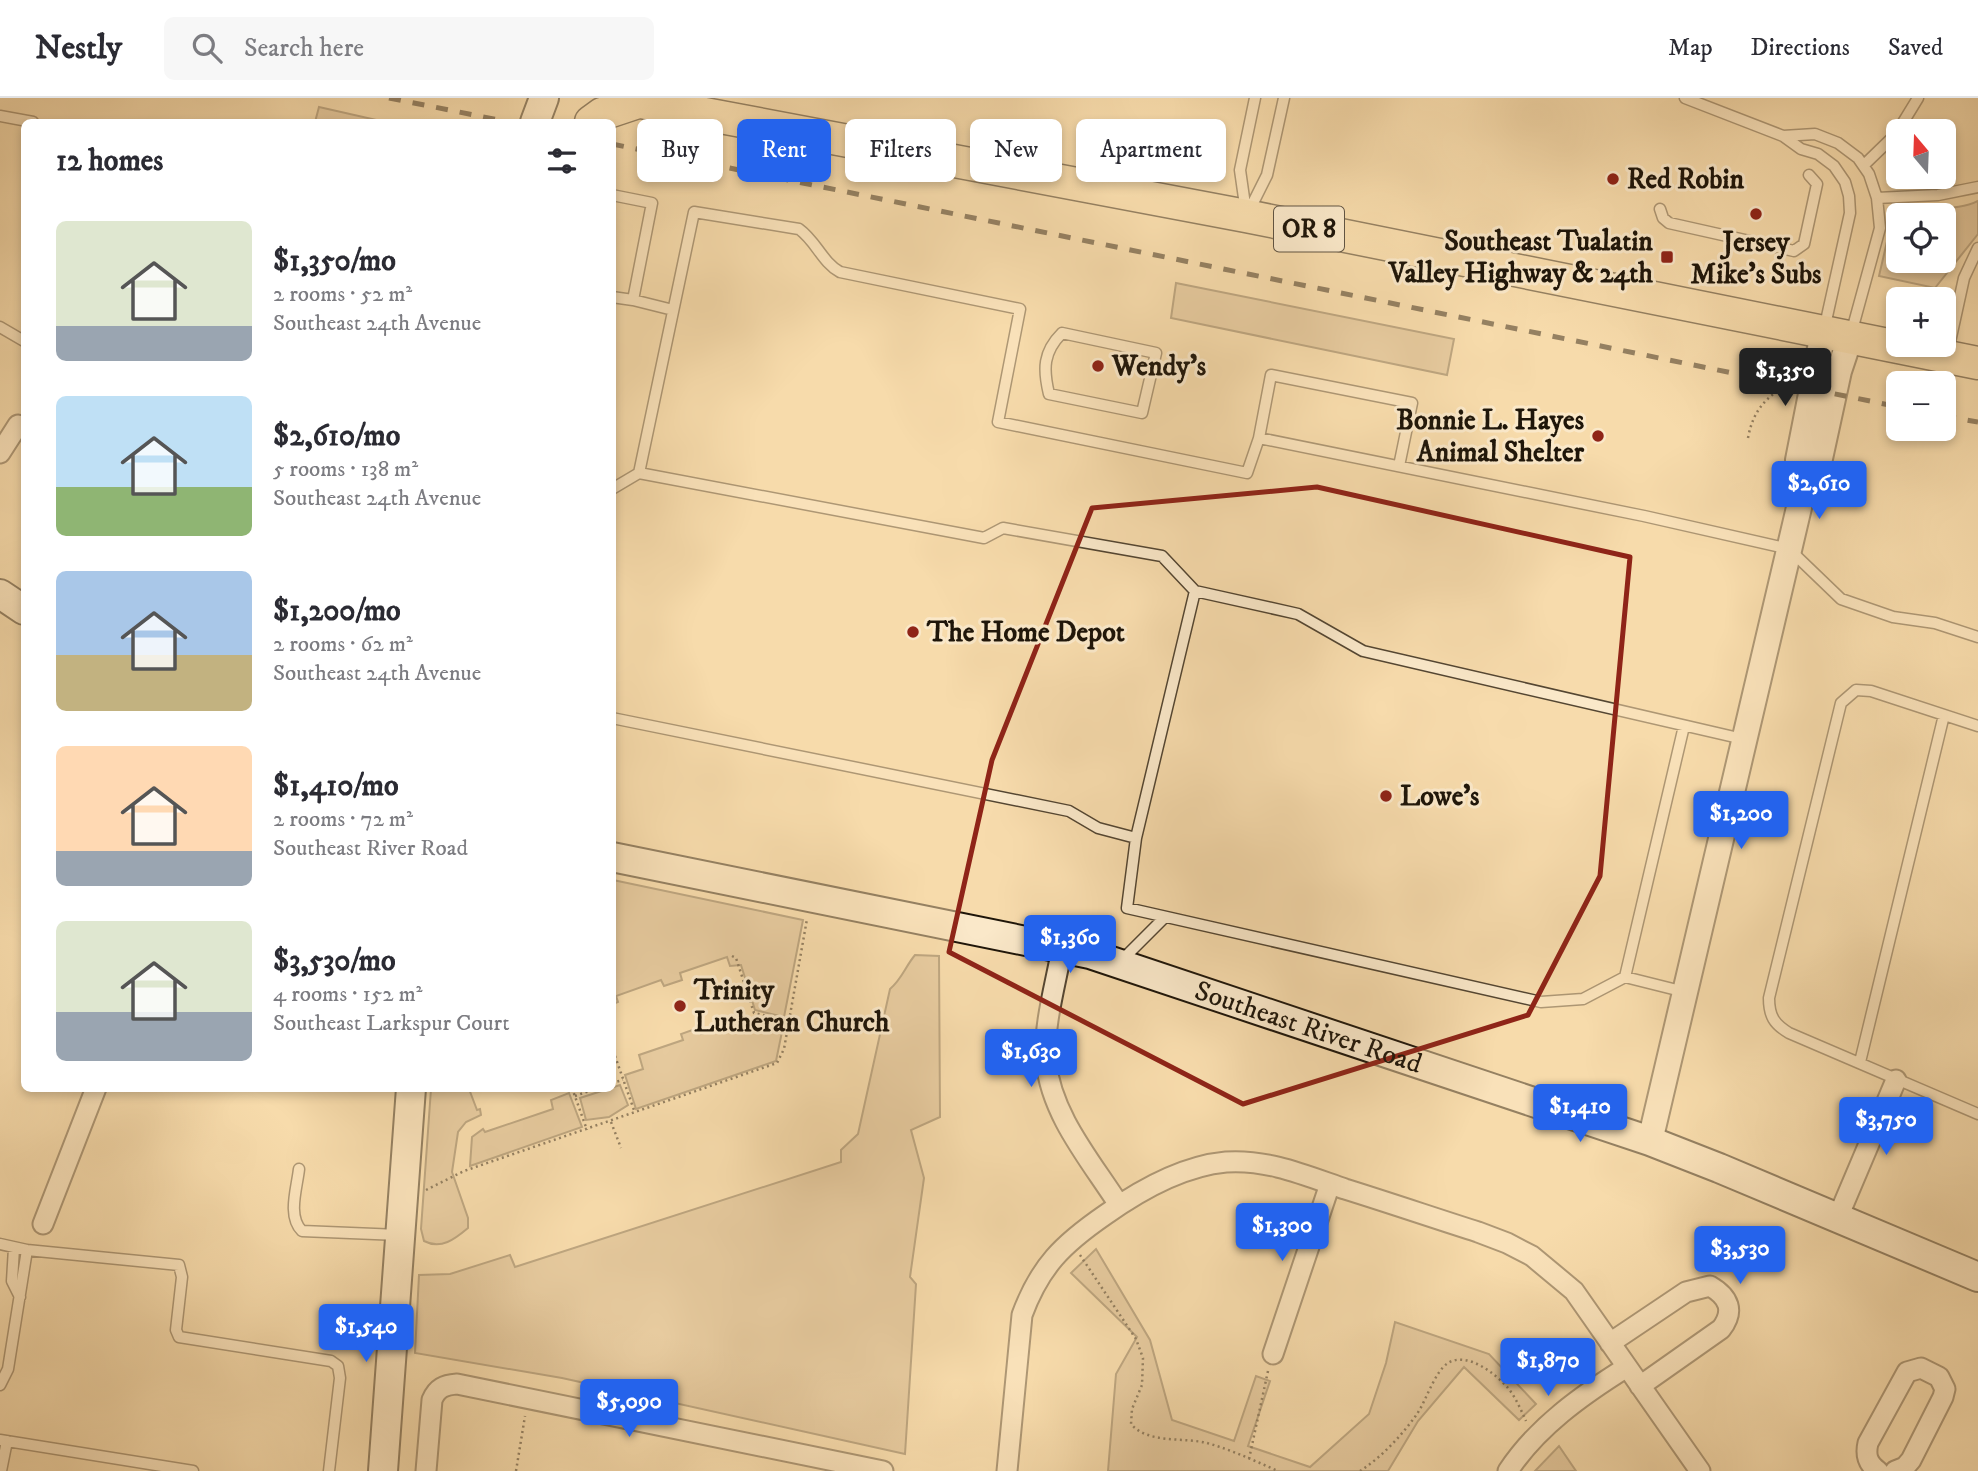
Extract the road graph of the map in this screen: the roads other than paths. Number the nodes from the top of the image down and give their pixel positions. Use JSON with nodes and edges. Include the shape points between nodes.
{"nodes":[{"id":1,"x":544,"y":98,"type":"edge"},
{"id":2,"x":550,"y":98,"type":"edge"},
{"id":3,"x":1255,"y":98,"type":"edge"},
{"id":4,"x":1284,"y":98,"type":"edge"},
{"id":5,"x":1685,"y":98,"type":"edge"},
{"id":6,"x":1918,"y":98,"type":"edge"},
{"id":7,"x":629,"y":100,"type":"edge"},
{"id":8,"x":0,"y":116,"type":"edge"},
{"id":9,"x":536,"y":119,"type":"edge"},
{"id":10,"x":550,"y":119,"type":"edge"},
{"id":11,"x":595,"y":119,"type":"edge"},
{"id":12,"x":21,"y":120,"type":"edge"},
{"id":13,"x":1783,"y":136,"type":"junction"},
{"id":14,"x":1864,"y":165,"type":"junction"},
{"id":15,"x":1809,"y":175,"type":"dead end"},
{"id":16,"x":1978,"y":187,"type":"edge"},
{"id":17,"x":616,"y":196,"type":"edge"},
{"id":18,"x":1877,"y":198,"type":"junction"},
{"id":19,"x":1660,"y":209,"type":"dead end"},
{"id":20,"x":1246,"y":216,"type":"junction"},
{"id":21,"x":1978,"y":248,"type":"edge"},
{"id":22,"x":616,"y":298,"type":"edge"},
{"id":23,"x":633,"y":300,"type":"junction"},
{"id":24,"x":673,"y":310,"type":"junction"},
{"id":25,"x":1956,"y":315,"type":"edge"},
{"id":26,"x":0,"y":327,"type":"edge"},
{"id":27,"x":1837,"y":335,"type":"junction"},
{"id":28,"x":21,"y":339,"type":"edge"},
{"id":29,"x":1886,"y":345,"type":"edge"},
{"id":30,"x":1156,"y":353,"type":"joint"},
{"id":31,"x":1947,"y":357,"type":"edge"},
{"id":32,"x":1978,"y":363,"type":"edge"},
{"id":33,"x":21,"y":420,"type":"edge"},
{"id":34,"x":1259,"y":438,"type":"junction"},
{"id":35,"x":0,"y":453,"type":"edge"},
{"id":36,"x":1399,"y":466,"type":"junction"},
{"id":37,"x":639,"y":473,"type":"junction"},
{"id":38,"x":616,"y":487,"type":"edge"},
{"id":39,"x":1789,"y":549,"type":"junction"},
{"id":40,"x":1195,"y":591,"type":"junction"},
{"id":41,"x":0,"y":594,"type":"edge"},
{"id":42,"x":21,"y":608,"type":"edge"},
{"id":43,"x":1978,"y":637,"type":"edge"},
{"id":44,"x":1944,"y":715,"type":"junction"},
{"id":45,"x":616,"y":719,"type":"edge"},
{"id":46,"x":1684,"y":726,"type":"junction"},
{"id":47,"x":1978,"y":726,"type":"edge"},
{"id":48,"x":1744,"y":740,"type":"junction"},
{"id":49,"x":1136,"y":838,"type":"junction"},
{"id":50,"x":616,"y":858,"type":"edge"},
{"id":51,"x":1165,"y":917,"type":"junction"},
{"id":52,"x":1062,"y":948,"type":"junction"},
{"id":53,"x":1118,"y":963,"type":"junction"},
{"id":54,"x":1625,"y":977,"type":"junction"},
{"id":55,"x":1685,"y":992,"type":"junction"},
{"id":56,"x":1860,"y":1062,"type":"junction"},
{"id":57,"x":1896,"y":1080,"type":"junction"},
{"id":58,"x":94,"y":1092,"type":"edge"},
{"id":59,"x":411,"y":1092,"type":"edge"},
{"id":60,"x":1978,"y":1114,"type":"edge"},
{"id":61,"x":1650,"y":1142,"type":"junction"},
{"id":62,"x":299,"y":1169,"type":"dead end"},
{"id":63,"x":1330,"y":1184,"type":"junction"},
{"id":64,"x":1119,"y":1205,"type":"junction"},
{"id":65,"x":1838,"y":1217,"type":"junction"},
{"id":66,"x":43,"y":1224,"type":"dead end"},
{"id":67,"x":400,"y":1235,"type":"junction"},
{"id":68,"x":0,"y":1244,"type":"edge"},
{"id":69,"x":14,"y":1248,"type":"junction"},
{"id":70,"x":27,"y":1250,"type":"junction"},
{"id":71,"x":1978,"y":1277,"type":"edge"},
{"id":72,"x":20,"y":1297,"type":"junction"},
{"id":73,"x":1610,"y":1343,"type":"junction"},
{"id":74,"x":1273,"y":1354,"type":"road end"},
{"id":75,"x":1627,"y":1367,"type":"junction"},
{"id":76,"x":0,"y":1385,"type":"edge"},
{"id":77,"x":1640,"y":1386,"type":"junction"},
{"id":78,"x":4,"y":1441,"type":"edge"},
{"id":79,"x":1,"y":1471,"type":"edge"},
{"id":80,"x":193,"y":1471,"type":"edge"},
{"id":81,"x":329,"y":1471,"type":"edge"},
{"id":82,"x":383,"y":1471,"type":"edge"},
{"id":83,"x":426,"y":1471,"type":"edge"},
{"id":84,"x":883,"y":1471,"type":"edge"},
{"id":85,"x":1007,"y":1471,"type":"edge"},
{"id":86,"x":1508,"y":1471,"type":"edge"},
{"id":87,"x":1700,"y":1471,"type":"edge"},
{"id":88,"x":1878,"y":1471,"type":"edge"},
{"id":89,"x":1895,"y":1471,"type":"edge"}],
"edges":[{"from":1,"to":9,"type":"main road"},
{"from":2,"to":10,"type":"main road"},
{"from":3,"to":20,"type":"lane","via":[[1240,170]]},
{"from":4,"to":20,"type":"lane","via":[[1267,174]]},
{"from":5,"to":13,"type":"lane"},
{"from":6,"to":14,"type":"lane","via":[[1896,134]]},
{"from":7,"to":11,"type":"main road"},
{"from":7,"to":20,"type":"main road","number":"OR 8"},
{"from":8,"to":12,"type":"lane"},
{"from":13,"to":14,"type":"lane","via":[[1815,134],[1838,143]]},
{"from":13,"to":27,"type":"lane","via":[[1833,166],[1849,196]]},
{"from":14,"to":18,"type":"lane"},
{"from":15,"to":19,"type":"lane","via":[[1817,184],[1804,244],[1794,251],[1668,223]]},
{"from":16,"to":18,"type":"lane","via":[[1938,195]]},
{"from":17,"to":23,"type":"lane","via":[[652,203]]},
{"from":18,"to":27,"type":"lane","via":[[1880,228],[1857,317]]},
{"from":20,"to":27,"type":"main road","number":"OR 8"},
{"from":21,"to":25,"type":"lane","via":[[1964,278]]},
{"from":22,"to":23,"type":"lane"},
{"from":23,"to":24,"type":"lane"},
{"from":24,"to":34,"type":"lane","via":[[694,212],[799,229],[840,272],[1020,310],[998,422],[1247,473]]},
{"from":24,"to":37,"type":"lane"},
{"from":26,"to":28,"type":"lane"},
{"from":27,"to":29,"type":"main road","number":"OR 8"},
{"from":27,"to":39,"type":"street","via":[[1798,460],[1804,482]]},
{"from":30,"to":30,"type":"lane","via":[[1062,333],[1050,345],[1045,375],[1049,394],[1142,413]]},
{"from":31,"to":32,"type":"main road","number":"OR 8"},
{"from":33,"to":35,"type":"street"},
{"from":34,"to":36,"type":"lane"},
{"from":34,"to":36,"type":"lane","via":[[1271,375],[1412,403]]},
{"from":36,"to":39,"type":"lane"},
{"from":37,"to":38,"type":"lane"},
{"from":37,"to":40,"type":"lane","via":[[984,538],[1003,528],[1162,556]]},
{"from":39,"to":43,"type":"lane","via":[[1841,599]]},
{"from":39,"to":48,"type":"street"},
{"from":40,"to":46,"type":"lane","via":[[1298,614],[1363,651]]},
{"from":40,"to":49,"type":"lane"},
{"from":41,"to":42,"type":"main road"},
{"from":44,"to":47,"type":"lane"},
{"from":44,"to":56,"type":"lane"},
{"from":44,"to":56,"type":"lane","via":[[1856,690],[1838,709],[1769,1009],[1777,1026],[1789,1033]]},
{"from":45,"to":49,"type":"lane","via":[[1069,811],[1098,828]]},
{"from":46,"to":48,"type":"lane"},
{"from":46,"to":54,"type":"lane"},
{"from":48,"to":55,"type":"street"},
{"from":49,"to":51,"type":"lane","via":[[1127,908]]},
{"from":50,"to":52,"type":"main road","name":"Southeast River Road"},
{"from":51,"to":53,"type":"lane"},
{"from":51,"to":54,"type":"lane","via":[[1541,1002],[1583,999]]},
{"from":52,"to":53,"type":"main road","name":"Southeast River Road"},
{"from":52,"to":64,"type":"street","via":[[1046,1063],[1055,1102]]},
{"from":53,"to":61,"type":"main road","name":"Southeast River Road"},
{"from":54,"to":55,"type":"lane"},
{"from":55,"to":61,"type":"street"},
{"from":56,"to":57,"type":"lane"},
{"from":57,"to":60,"type":"lane"},
{"from":57,"to":65,"type":"street"},
{"from":58,"to":66,"type":"street"},
{"from":59,"to":67,"type":"main road"},
{"from":61,"to":65,"type":"main road","name":"Southeast River Road"},
{"from":62,"to":67,"type":"lane","via":[[294,1206],[295,1225],[302,1231]]},
{"from":63,"to":64,"type":"street","via":[[1282,1167],[1227,1162],[1193,1168]]},
{"from":63,"to":73,"type":"street","via":[[1507,1242],[1574,1291]]},
{"from":63,"to":74,"type":"street"},
{"from":64,"to":85,"type":"street","via":[[1047,1264],[1029,1296],[1018,1338]]},
{"from":65,"to":71,"type":"main road","name":"Southeast River Road"},
{"from":67,"to":82,"type":"main road"},
{"from":68,"to":69,"type":"lane"},
{"from":69,"to":70,"type":"lane"},
{"from":69,"to":72,"type":"lane","via":[[12,1281]]},
{"from":70,"to":72,"type":"lane"},
{"from":70,"to":81,"type":"lane","via":[[179,1265],[179,1337],[331,1361],[338,1366]]},
{"from":72,"to":76,"type":"lane","via":[[8,1368]]},
{"from":73,"to":75,"type":"street"},
{"from":73,"to":77,"type":"street","via":[[1686,1292],[1710,1286],[1725,1299],[1728,1320],[1721,1329]]},
{"from":75,"to":77,"type":"street"},
{"from":75,"to":86,"type":"street","via":[[1571,1405]]},
{"from":77,"to":87,"type":"street"},
{"from":78,"to":79,"type":"lane"},
{"from":78,"to":80,"type":"lane"},
{"from":83,"to":84,"type":"street","via":[[432,1400],[442,1387],[457,1384]]},
{"from":88,"to":89,"type":"street","via":[[1868,1460],[1868,1443],[1902,1378],[1921,1368],[1939,1377],[1945,1388],[1943,1397],[1911,1460]]}]}
